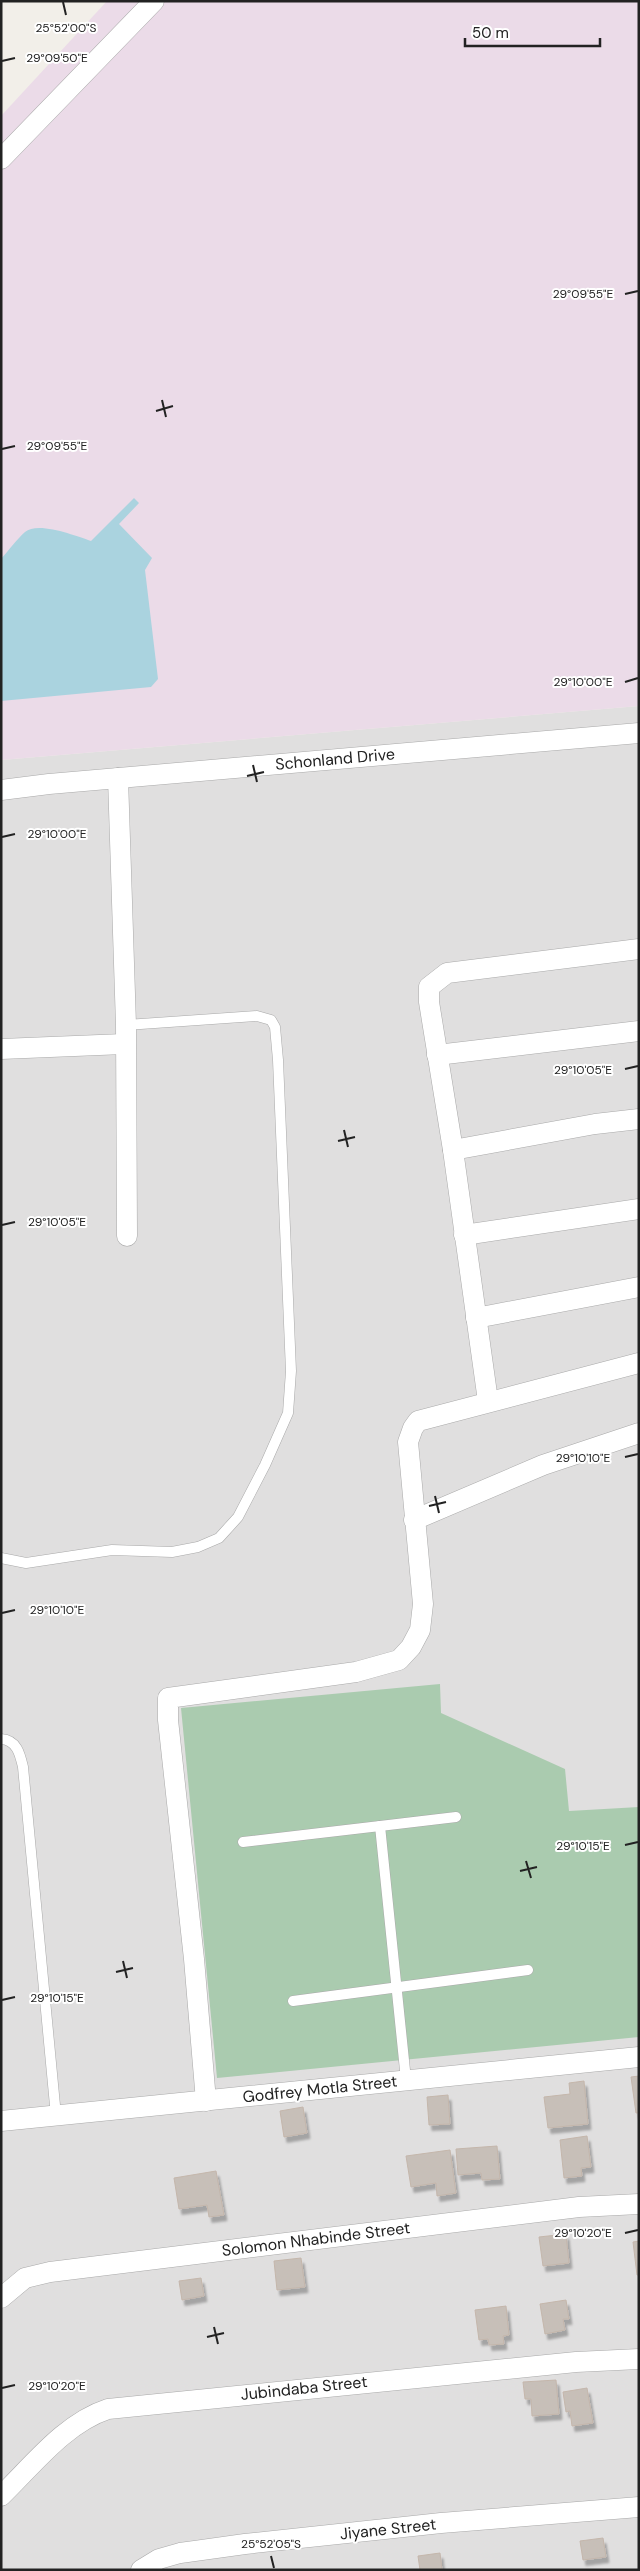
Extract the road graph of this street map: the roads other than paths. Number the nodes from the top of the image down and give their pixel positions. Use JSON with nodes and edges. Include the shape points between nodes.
{"nodes":[{"id":1,"x":154,"y":1,"type":"edge"},
{"id":2,"x":1,"y":159,"type":"edge"},
{"id":3,"x":639,"y":733,"type":"edge"},
{"id":4,"x":118,"y":778,"type":"junction"},
{"id":5,"x":1,"y":790,"type":"edge"},
{"id":6,"x":639,"y":949,"type":"edge"},
{"id":7,"x":639,"y":1031,"type":"edge"},
{"id":8,"x":125,"y":1035,"type":"junction"},
{"id":9,"x":1,"y":1049,"type":"edge"},
{"id":10,"x":437,"y":1055,"type":"junction"},
{"id":11,"x":639,"y":1119,"type":"edge"},
{"id":12,"x":453,"y":1150,"type":"junction"},
{"id":13,"x":639,"y":1209,"type":"edge"},
{"id":14,"x":464,"y":1235,"type":"junction"},
{"id":15,"x":127,"y":1236,"type":"dead end"},
{"id":16,"x":639,"y":1287,"type":"edge"},
{"id":17,"x":476,"y":1318,"type":"junction"},
{"id":18,"x":639,"y":1362,"type":"edge"},
{"id":19,"x":488,"y":1401,"type":"junction"},
{"id":20,"x":639,"y":1433,"type":"edge"},
{"id":21,"x":414,"y":1520,"type":"junction"},
{"id":22,"x":1,"y":1558,"type":"edge"},
{"id":23,"x":1,"y":1739,"type":"edge"},
{"id":24,"x":456,"y":1817,"type":"dead end"},
{"id":25,"x":380,"y":1826,"type":"junction"},
{"id":26,"x":243,"y":1842,"type":"dead end"},
{"id":27,"x":528,"y":1970,"type":"dead end"},
{"id":28,"x":398,"y":1988,"type":"junction"},
{"id":29,"x":293,"y":2001,"type":"dead end"},
{"id":30,"x":639,"y":2057,"type":"edge"},
{"id":31,"x":406,"y":2080,"type":"junction"},
{"id":32,"x":206,"y":2101,"type":"junction"},
{"id":33,"x":56,"y":2116,"type":"junction"},
{"id":34,"x":1,"y":2121,"type":"edge"},
{"id":35,"x":639,"y":2204,"type":"edge"},
{"id":36,"x":1,"y":2298,"type":"edge"},
{"id":37,"x":639,"y":2359,"type":"edge"},
{"id":38,"x":1,"y":2496,"type":"edge"},
{"id":39,"x":639,"y":2507,"type":"edge"},
{"id":40,"x":141,"y":2570,"type":"edge"}],
"edges":[{"from":1,"to":2,"type":"street"},
{"from":3,"to":4,"type":"street","name":"Schonland Drive"},
{"from":4,"to":5,"type":"street","name":"Schonland Drive"},
{"from":4,"to":8,"type":"street"},
{"from":6,"to":10,"type":"street","via":[[441,976],[429,987]]},
{"from":7,"to":10,"type":"street"},
{"from":8,"to":9,"type":"street"},
{"from":8,"to":15,"type":"street"},
{"from":8,"to":22,"type":"lane","via":[[257,1016],[271,1020],[275,1027],[291,1370],[288,1413],[238,1517],[220,1538],[172,1552],[112,1550],[26,1563]]},
{"from":10,"to":12,"type":"street"},
{"from":11,"to":12,"type":"street"},
{"from":12,"to":14,"type":"street"},
{"from":13,"to":14,"type":"street"},
{"from":14,"to":17,"type":"street"},
{"from":16,"to":17,"type":"street"},
{"from":17,"to":19,"type":"street"},
{"from":18,"to":19,"type":"street"},
{"from":19,"to":21,"type":"street","via":[[426,1418],[413,1428],[408,1442]]},
{"from":20,"to":21,"type":"street","via":[[543,1465]]},
{"from":21,"to":32,"type":"street","via":[[423,1604],[420,1630],[399,1660],[356,1672],[168,1698]]},
{"from":23,"to":33,"type":"lane","via":[[18,1748],[24,1767]]},
{"from":24,"to":25,"type":"lane"},
{"from":25,"to":26,"type":"lane"},
{"from":25,"to":28,"type":"lane"},
{"from":27,"to":28,"type":"lane"},
{"from":28,"to":29,"type":"lane"},
{"from":28,"to":31,"type":"lane"},
{"from":30,"to":31,"type":"street","name":"Godfrey Motla Street"},
{"from":31,"to":32,"type":"street","name":"Godfrey Motla Street"},
{"from":32,"to":33,"type":"street","name":"Godfrey Motla Street"},
{"from":33,"to":34,"type":"street","name":"Godfrey Motla Street"},
{"from":35,"to":36,"type":"street","name":"Solomon Nhabinde Street","via":[[579,2207],[50,2272],[25,2278]]},
{"from":37,"to":38,"type":"street","name":"Jubindaba Street","via":[[576,2362],[108,2409],[89,2415],[71,2428]]},
{"from":39,"to":40,"type":"street","name":"Jiyane Street","via":[[441,2523],[180,2553]]}]}
